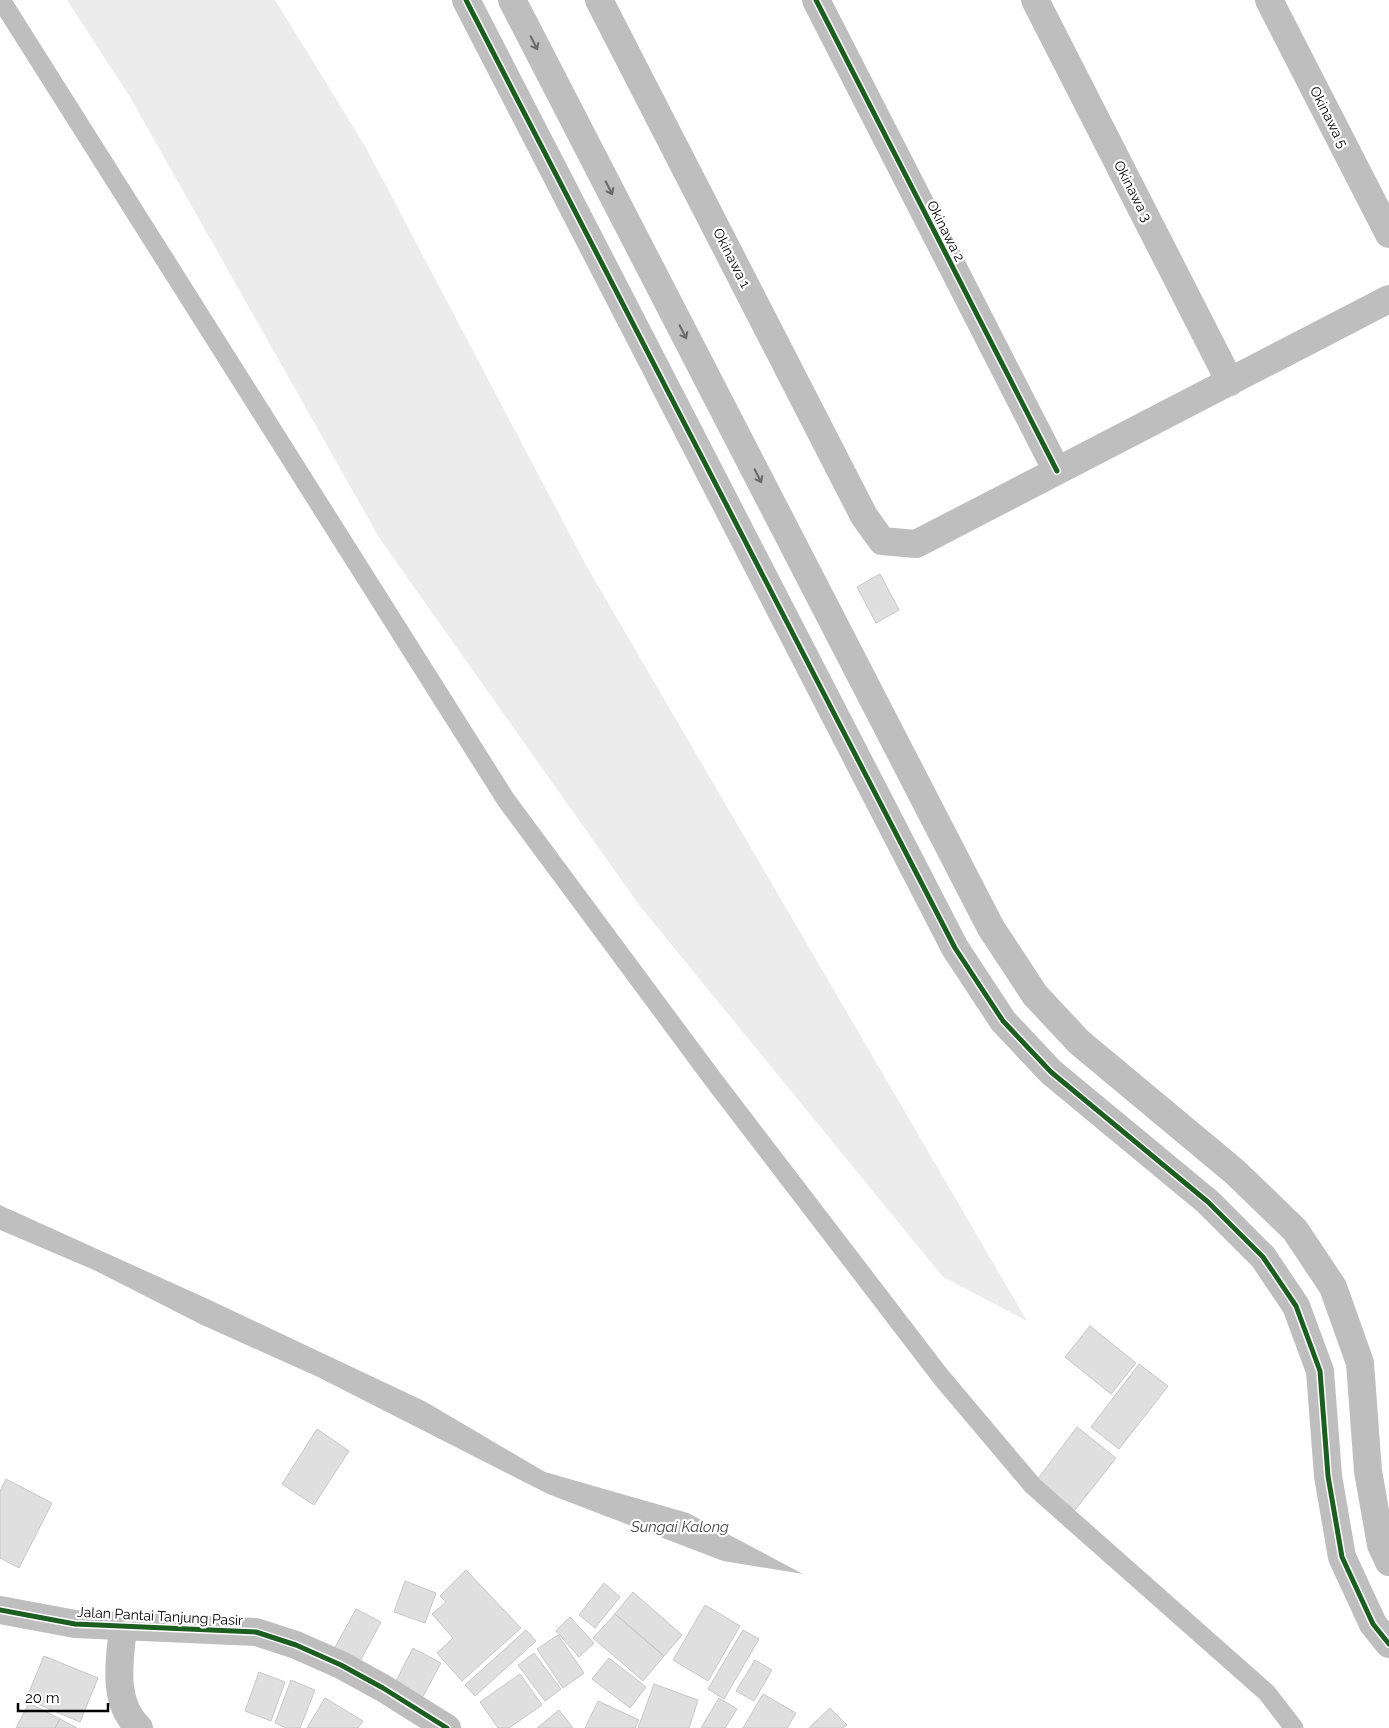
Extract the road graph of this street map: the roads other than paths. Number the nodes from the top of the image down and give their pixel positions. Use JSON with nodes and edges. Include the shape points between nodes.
{"nodes":[{"id":1,"x":1,"y":0,"type":"edge"},
{"id":2,"x":466,"y":0,"type":"edge"},
{"id":3,"x":512,"y":0,"type":"edge"},
{"id":4,"x":599,"y":0,"type":"edge"},
{"id":5,"x":816,"y":0,"type":"edge"},
{"id":6,"x":1035,"y":0,"type":"edge"},
{"id":7,"x":1269,"y":0,"type":"edge"},
{"id":8,"x":1389,"y":234,"type":"edge"},
{"id":9,"x":1389,"y":299,"type":"edge"},
{"id":10,"x":1230,"y":382,"type":"junction"},
{"id":11,"x":1057,"y":471,"type":"junction"},
{"id":12,"x":1389,"y":1562,"type":"edge"},
{"id":13,"x":0,"y":1610,"type":"edge"},
{"id":14,"x":123,"y":1626,"type":"junction"},
{"id":15,"x":1389,"y":1644,"type":"edge"},
{"id":16,"x":139,"y":1728,"type":"edge"},
{"id":17,"x":447,"y":1728,"type":"edge"},
{"id":18,"x":1294,"y":1728,"type":"edge"}],
"edges":[{"from":1,"to":18,"type":"lane","via":[[506,800],[712,1078],[941,1377],[1033,1486],[1267,1694]]},
{"from":2,"to":15,"type":"street","via":[[955,948],[1002,1021],[1051,1072],[1215,1209],[1263,1257],[1296,1306],[1320,1372],[1328,1476],[1342,1557],[1373,1624]]},
{"from":3,"to":12,"type":"street","one_way":true,"via":[[996,935],[1035,995],[1072,1035],[1242,1178],[1295,1230],[1333,1287],[1360,1363],[1368,1471],[1381,1545]]},
{"from":4,"to":11,"type":"street","name":"Okinawa 1","via":[[864,516],[882,541],[916,544]]},
{"from":5,"to":11,"type":"street","name":"Okinawa 2"},
{"from":6,"to":10,"type":"street","name":"Okinawa 3"},
{"from":7,"to":8,"type":"street","name":"Okinawa 5"},
{"from":9,"to":10,"type":"street","name":"Okinawa 1"},
{"from":10,"to":11,"type":"street","name":"Okinawa 1"},
{"from":13,"to":14,"type":"street","name":"Jalan Pantai Tanjung Pasir","via":[[75,1624]]},
{"from":14,"to":16,"type":"street","via":[[118,1679],[125,1707]]},
{"from":14,"to":17,"type":"street","name":"Jalan Pantai Tanjung Pasir","via":[[256,1632],[340,1664]]}]}
